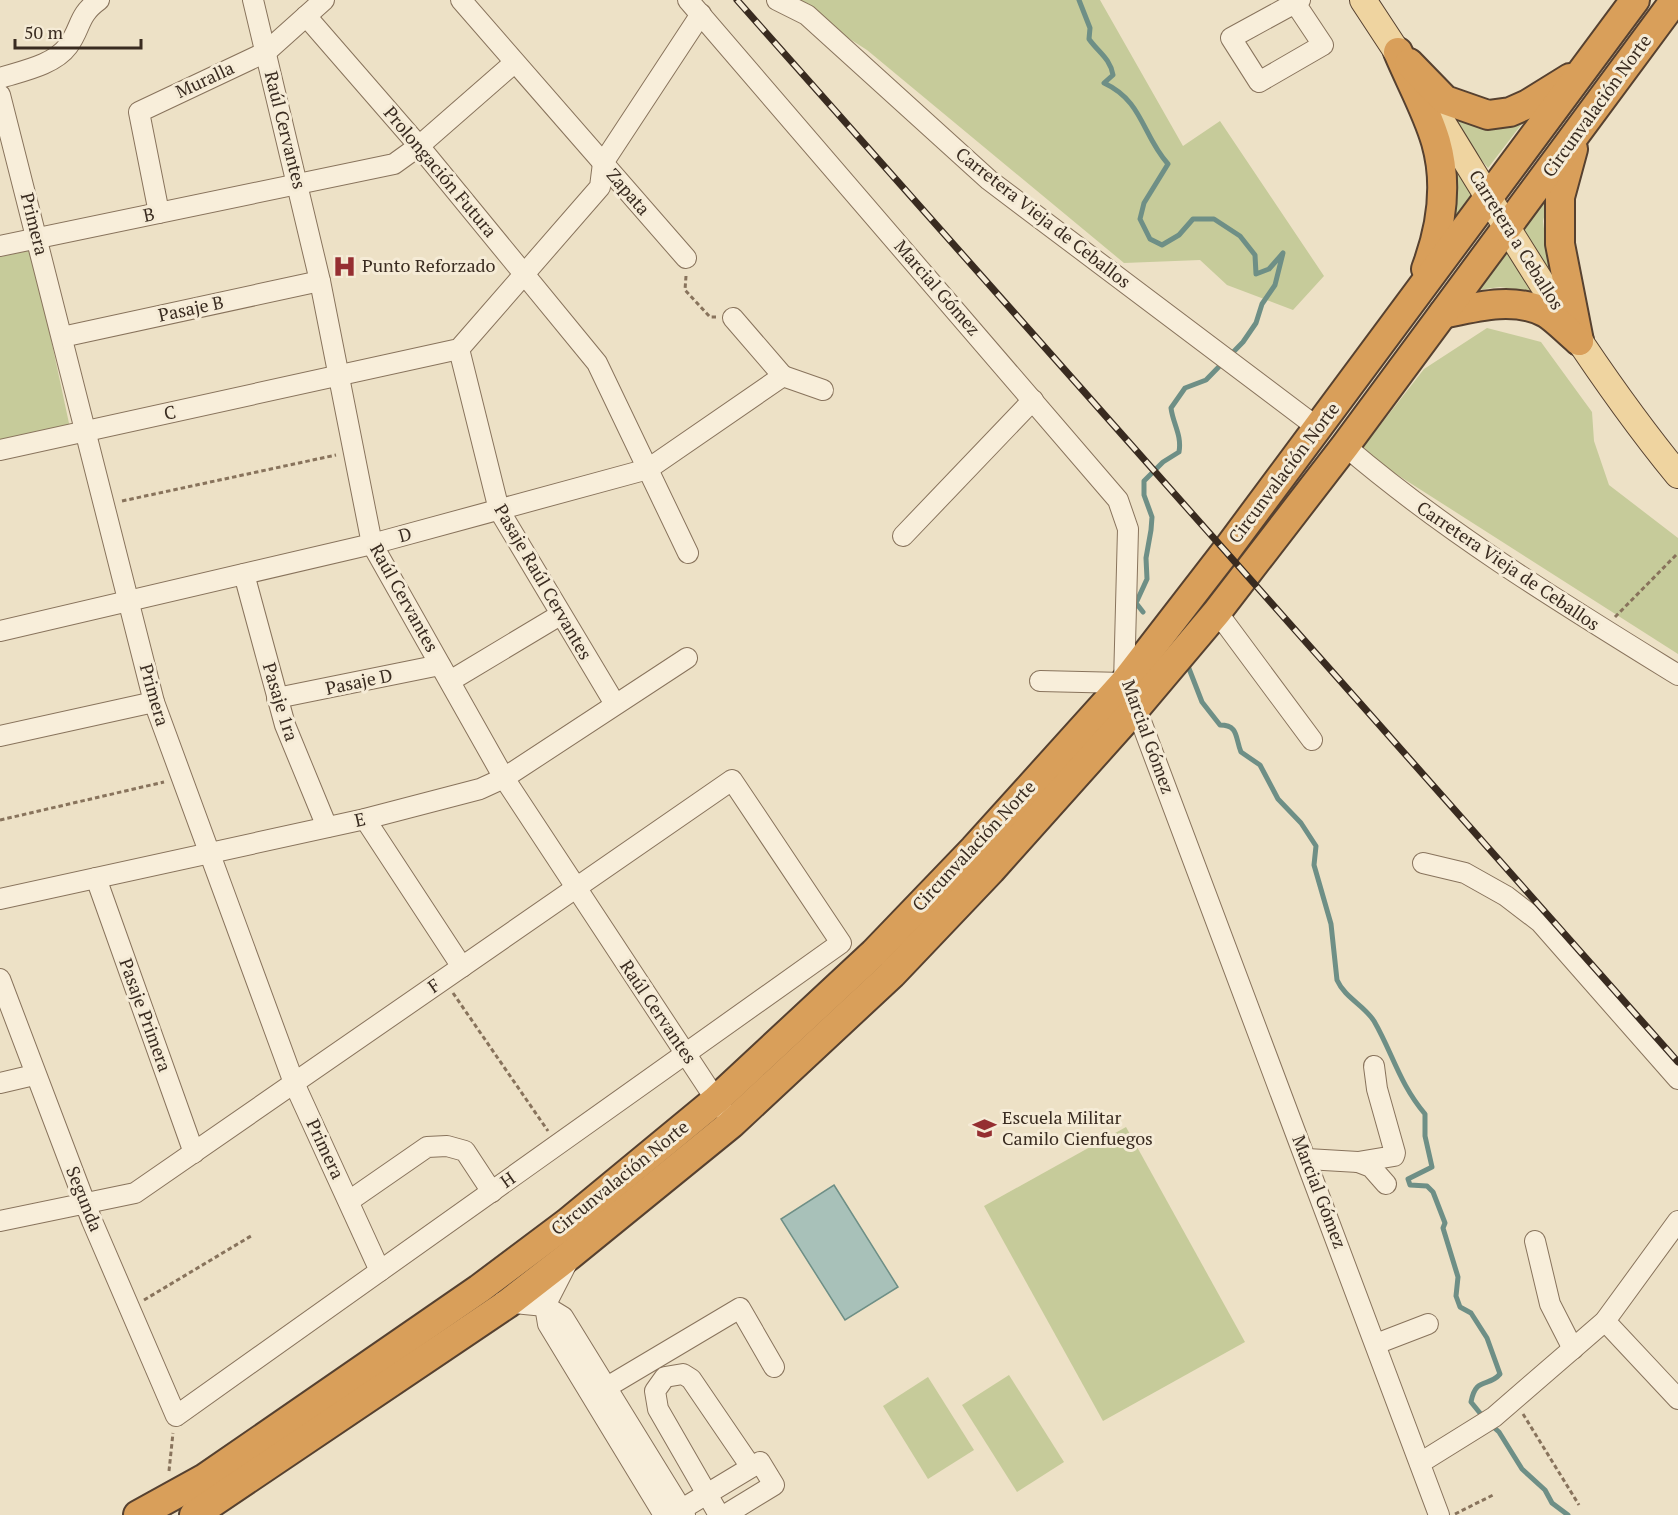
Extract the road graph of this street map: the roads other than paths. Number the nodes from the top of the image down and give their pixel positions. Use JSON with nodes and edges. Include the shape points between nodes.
{"nodes":[{"id":1,"x":99,"y":0,"type":"edge"},
{"id":2,"x":253,"y":0,"type":"edge"},
{"id":3,"x":324,"y":0,"type":"edge"},
{"id":4,"x":461,"y":0,"type":"edge"},
{"id":5,"x":777,"y":0,"type":"edge"},
{"id":6,"x":1363,"y":0,"type":"edge"},
{"id":7,"x":1635,"y":0,"type":"edge"},
{"id":8,"x":1675,"y":0,"type":"edge"},
{"id":9,"x":1297,"y":1,"type":"edge"},
{"id":10,"x":695,"y":7,"type":"edge"},
{"id":11,"x":306,"y":16,"type":"junction"},
{"id":12,"x":266,"y":52,"type":"junction"},
{"id":13,"x":1398,"y":52,"type":"junction"},
{"id":14,"x":514,"y":63,"type":"junction"},
{"id":15,"x":1584,"y":69,"type":"junction"},
{"id":16,"x":0,"y":78,"type":"edge"},
{"id":17,"x":0,"y":95,"type":"edge"},
{"id":18,"x":1577,"y":133,"type":"junction"},
{"id":19,"x":419,"y":146,"type":"junction"},
{"id":20,"x":603,"y":163,"type":"junction"},
{"id":21,"x":299,"y":184,"type":"junction"},
{"id":22,"x":1489,"y":197,"type":"junction"},
{"id":23,"x":159,"y":213,"type":"junction"},
{"id":24,"x":1509,"y":226,"type":"junction"},
{"id":25,"x":37,"y":238,"type":"junction"},
{"id":26,"x":0,"y":246,"type":"edge"},
{"id":27,"x":686,"y":258,"type":"road end"},
{"id":28,"x":525,"y":273,"type":"junction"},
{"id":29,"x":321,"y":281,"type":"junction"},
{"id":30,"x":1416,"y":296,"type":"junction"},
{"id":31,"x":1443,"y":314,"type":"junction"},
{"id":32,"x":733,"y":318,"type":"road end"},
{"id":33,"x":62,"y":337,"type":"junction"},
{"id":34,"x":1579,"y":341,"type":"junction"},
{"id":35,"x":459,"y":349,"type":"junction"},
{"id":36,"x":783,"y":376,"type":"junction"},
{"id":37,"x":340,"y":377,"type":"junction"},
{"id":38,"x":823,"y":390,"type":"dead end"},
{"id":39,"x":1033,"y":400,"type":"junction"},
{"id":40,"x":1318,"y":428,"type":"junction"},
{"id":41,"x":86,"y":431,"type":"junction"},
{"id":42,"x":1345,"y":446,"type":"junction"},
{"id":43,"x":0,"y":450,"type":"edge"},
{"id":44,"x":648,"y":469,"type":"junction"},
{"id":45,"x":1678,"y":475,"type":"edge"},
{"id":46,"x":499,"y":510,"type":"junction"},
{"id":47,"x":903,"y":536,"type":"dead end"},
{"id":48,"x":372,"y":544,"type":"junction"},
{"id":49,"x":688,"y":553,"type":"dead end"},
{"id":50,"x":244,"y":574,"type":"junction"},
{"id":51,"x":128,"y":601,"type":"junction"},
{"id":52,"x":1217,"y":612,"type":"junction"},
{"id":53,"x":560,"y":615,"type":"junction"},
{"id":54,"x":0,"y":631,"type":"edge"},
{"id":55,"x":687,"y":658,"type":"dead end"},
{"id":56,"x":445,"y":673,"type":"junction"},
{"id":57,"x":1678,"y":675,"type":"edge"},
{"id":58,"x":1040,"y":681,"type":"dead end"},
{"id":59,"x":1124,"y":683,"type":"junction"},
{"id":60,"x":277,"y":699,"type":"junction"},
{"id":61,"x":154,"y":702,"type":"junction"},
{"id":62,"x":615,"y":704,"type":"junction"},
{"id":63,"x":1136,"y":708,"type":"junction"},
{"id":64,"x":0,"y":736,"type":"edge"},
{"id":65,"x":1312,"y":740,"type":"dead end"},
{"id":66,"x":504,"y":778,"type":"junction"},
{"id":67,"x":365,"y":819,"type":"junction"},
{"id":68,"x":327,"y":827,"type":"junction"},
{"id":69,"x":209,"y":854,"type":"junction"},
{"id":70,"x":1423,"y":864,"type":"dead end"},
{"id":71,"x":96,"y":878,"type":"junction"},
{"id":72,"x":575,"y":889,"type":"junction"},
{"id":73,"x":0,"y":899,"type":"edge"},
{"id":74,"x":841,"y":943,"type":"joint"},
{"id":75,"x":462,"y":967,"type":"junction"},
{"id":76,"x":0,"y":979,"type":"edge"},
{"id":77,"x":686,"y":1054,"type":"junction"},
{"id":78,"x":1374,"y":1066,"type":"dead end"},
{"id":79,"x":34,"y":1075,"type":"junction"},
{"id":80,"x":1678,"y":1079,"type":"edge"},
{"id":81,"x":0,"y":1083,"type":"edge"},
{"id":82,"x":294,"y":1083,"type":"junction"},
{"id":83,"x":716,"y":1100,"type":"junction"},
{"id":84,"x":731,"y":1124,"type":"junction"},
{"id":85,"x":194,"y":1153,"type":"junction"},
{"id":86,"x":1307,"y":1159,"type":"junction"},
{"id":87,"x":1359,"y":1162,"type":"junction"},
{"id":88,"x":1386,"y":1184,"type":"dead end"},
{"id":89,"x":492,"y":1192,"type":"junction"},
{"id":90,"x":349,"y":1201,"type":"junction"},
{"id":91,"x":89,"y":1212,"type":"junction"},
{"id":92,"x":0,"y":1221,"type":"edge"},
{"id":93,"x":1678,"y":1221,"type":"edge"},
{"id":94,"x":567,"y":1223,"type":"junction"},
{"id":95,"x":1536,"y":1241,"type":"dead end"},
{"id":96,"x":570,"y":1256,"type":"junction"},
{"id":97,"x":380,"y":1271,"type":"junction"},
{"id":98,"x":479,"y":1289,"type":"junction"},
{"id":99,"x":507,"y":1304,"type":"junction"},
{"id":100,"x":545,"y":1306,"type":"junction"},
{"id":101,"x":1605,"y":1321,"type":"junction"},
{"id":102,"x":1428,"y":1323,"type":"dead end"},
{"id":103,"x":1376,"y":1344,"type":"junction"},
{"id":104,"x":1573,"y":1349,"type":"junction"},
{"id":105,"x":774,"y":1367,"type":"dead end"},
{"id":106,"x":599,"y":1392,"type":"junction"},
{"id":107,"x":1678,"y":1399,"type":"edge"},
{"id":108,"x":176,"y":1416,"type":"joint"},
{"id":109,"x":1420,"y":1463,"type":"junction"},
{"id":110,"x":751,"y":1467,"type":"junction"},
{"id":111,"x":706,"y":1494,"type":"junction"},
{"id":112,"x":676,"y":1514,"type":"edge"},
{"id":113,"x":138,"y":1515,"type":"edge"},
{"id":114,"x":194,"y":1515,"type":"edge"},
{"id":115,"x":719,"y":1515,"type":"edge"},
{"id":116,"x":725,"y":1515,"type":"edge"},
{"id":117,"x":1439,"y":1515,"type":"edge"}],
"edges":[{"from":1,"to":16,"type":"street","via":[[85,10],[68,47],[50,61]]},
{"from":2,"to":12,"type":"street","name":"Raúl Cervantes"},
{"from":3,"to":11,"type":"street","name":"Muralla"},
{"from":4,"to":14,"type":"street","name":"Zapata"},
{"from":5,"to":40,"type":"street","name":"Carretera Vieja de Ceballos","via":[[807,15],[989,180]]},
{"from":6,"to":13,"type":"main road","name":"Carretera a Ceballos"},
{"from":7,"to":15,"type":"highway","name":"Circunvalación Norte"},
{"from":8,"to":18,"type":"highway","name":"Circunvalación Norte"},
{"from":9,"to":9,"type":"street","via":[[1231,38],[1259,82],[1323,45]]},
{"from":10,"to":20,"type":"street"},
{"from":10,"to":39,"type":"street","name":"Marcial Gómez"},
{"from":11,"to":12,"type":"street","name":"Muralla"},
{"from":11,"to":19,"type":"street","name":"Prolongación Futura"},
{"from":12,"to":21,"type":"street","name":"Raúl Cervantes"},
{"from":12,"to":23,"type":"street","name":"Muralla","via":[[139,112]]},
{"from":13,"to":15,"type":"highway","via":[[1445,100],[1488,114],[1510,112],[1528,104]]},
{"from":13,"to":22,"type":"main road","name":"Carretera a Ceballos"},
{"from":13,"to":30,"type":"highway","via":[[1436,142],[1442,192],[1438,236]]},
{"from":14,"to":19,"type":"street","name":"B"},
{"from":14,"to":20,"type":"street","name":"Zapata"},
{"from":15,"to":22,"type":"highway","name":"Circunvalación Norte"},
{"from":17,"to":25,"type":"street","name":"Primera"},
{"from":18,"to":24,"type":"highway","name":"Circunvalación Norte"},
{"from":18,"to":34,"type":"highway","via":[[1560,197],[1560,244]]},
{"from":19,"to":21,"type":"street","name":"B","via":[[394,164]]},
{"from":19,"to":28,"type":"street","name":"Prolongación Futura"},
{"from":20,"to":27,"type":"street","name":"Zapata"},
{"from":20,"to":28,"type":"street","via":[[600,187]]},
{"from":21,"to":23,"type":"street","name":"B"},
{"from":21,"to":29,"type":"street","name":"Raúl Cervantes"},
{"from":22,"to":24,"type":"main road","name":"Carretera a Ceballos"},
{"from":22,"to":30,"type":"highway","name":"Circunvalación Norte"},
{"from":23,"to":25,"type":"street","name":"B"},
{"from":24,"to":31,"type":"highway","name":"Circunvalación Norte"},
{"from":24,"to":34,"type":"main road","name":"Carretera a Ceballos"},
{"from":25,"to":26,"type":"street","name":"B"},
{"from":25,"to":33,"type":"street","name":"Primera"},
{"from":28,"to":35,"type":"street"},
{"from":28,"to":44,"type":"street","name":"Prolongación Futura","via":[[597,363]]},
{"from":29,"to":33,"type":"street","name":"Pasaje B"},
{"from":29,"to":37,"type":"street","name":"Raúl Cervantes"},
{"from":30,"to":40,"type":"highway","name":"Circunvalación Norte"},
{"from":31,"to":34,"type":"highway","via":[[1490,304],[1516,305],[1545,313]]},
{"from":31,"to":42,"type":"highway","name":"Circunvalación Norte"},
{"from":32,"to":36,"type":"street"},
{"from":33,"to":41,"type":"street","name":"Primera"},
{"from":34,"to":45,"type":"main road","name":"Carretera a Ceballos"},
{"from":35,"to":37,"type":"street","name":"C"},
{"from":35,"to":46,"type":"street","name":"Pasaje Raúl Cervantes"},
{"from":36,"to":38,"type":"street"},
{"from":36,"to":44,"type":"street","name":"D"},
{"from":37,"to":41,"type":"street","name":"C"},
{"from":37,"to":48,"type":"street","name":"Raúl Cervantes"},
{"from":39,"to":47,"type":"street"},
{"from":39,"to":59,"type":"street","name":"Marcial Gómez","via":[[1118,501],[1128,529]]},
{"from":40,"to":59,"type":"highway","name":"Circunvalación Norte"},
{"from":41,"to":43,"type":"street","name":"C"},
{"from":41,"to":51,"type":"street","name":"Primera"},
{"from":42,"to":52,"type":"highway","name":"Circunvalación Norte"},
{"from":42,"to":57,"type":"street","name":"Carretera Vieja de Ceballos","via":[[1404,496]]},
{"from":44,"to":46,"type":"street","name":"D"},
{"from":44,"to":49,"type":"street","name":"Prolongación Futura"},
{"from":46,"to":48,"type":"street","name":"D"},
{"from":46,"to":53,"type":"street","name":"Pasaje Raúl Cervantes"},
{"from":48,"to":50,"type":"street","name":"D"},
{"from":48,"to":56,"type":"street","name":"Raúl Cervantes"},
{"from":50,"to":51,"type":"street","name":"D"},
{"from":50,"to":60,"type":"street","name":"Pasaje 1ra"},
{"from":51,"to":54,"type":"street","name":"D"},
{"from":51,"to":61,"type":"street","name":"Primera"},
{"from":52,"to":63,"type":"highway","name":"Circunvalación Norte"},
{"from":52,"to":65,"type":"street"},
{"from":53,"to":56,"type":"street","name":"Pasaje D"},
{"from":53,"to":62,"type":"street","name":"Pasaje Raúl Cervantes"},
{"from":55,"to":62,"type":"street","name":"E"},
{"from":56,"to":60,"type":"street","name":"Pasaje D"},
{"from":56,"to":66,"type":"street","name":"Raúl Cervantes"},
{"from":58,"to":59,"type":"street"},
{"from":59,"to":63,"type":"street","name":"Marcial Gómez"},
{"from":59,"to":83,"type":"highway","name":"Circunvalación Norte","via":[[874,953]]},
{"from":60,"to":68,"type":"street","name":"Pasaje 1ra"},
{"from":61,"to":64,"type":"street"},
{"from":61,"to":69,"type":"street","name":"Primera"},
{"from":62,"to":66,"type":"street","name":"E"},
{"from":63,"to":84,"type":"highway","name":"Circunvalación Norte","via":[[892,974]]},
{"from":63,"to":86,"type":"street","name":"Marcial Gómez"},
{"from":66,"to":67,"type":"street","name":"E","via":[[480,789]]},
{"from":66,"to":72,"type":"street","name":"Raúl Cervantes"},
{"from":67,"to":68,"type":"street","name":"E"},
{"from":67,"to":75,"type":"street"},
{"from":68,"to":69,"type":"street","name":"E"},
{"from":69,"to":71,"type":"street","name":"E"},
{"from":69,"to":82,"type":"street","name":"Primera"},
{"from":70,"to":80,"type":"street","via":[[1465,873],[1506,896],[1540,922]]},
{"from":71,"to":73,"type":"street","name":"E"},
{"from":71,"to":85,"type":"street","name":"Pasaje Primera"},
{"from":72,"to":74,"type":"street","name":"F","via":[[732,780]]},
{"from":72,"to":75,"type":"street","name":"F"},
{"from":72,"to":77,"type":"street","name":"Raúl Cervantes"},
{"from":74,"to":77,"type":"street","name":"H"},
{"from":75,"to":82,"type":"street","name":"F"},
{"from":76,"to":79,"type":"street","name":"Segunda"},
{"from":77,"to":83,"type":"street","name":"Raúl Cervantes"},
{"from":77,"to":89,"type":"street","name":"H"},
{"from":78,"to":87,"type":"street","via":[[1395,1153]]},
{"from":79,"to":81,"type":"street"},
{"from":79,"to":91,"type":"street","name":"Segunda"},
{"from":82,"to":85,"type":"street","name":"F"},
{"from":82,"to":90,"type":"street","name":"Primera"},
{"from":83,"to":84,"type":"street","name":"Raúl Cervantes"},
{"from":83,"to":94,"type":"highway","name":"Circunvalación Norte"},
{"from":84,"to":96,"type":"highway","name":"Circunvalación Norte"},
{"from":85,"to":91,"type":"street","name":"F","via":[[135,1192]]},
{"from":86,"to":87,"type":"street"},
{"from":86,"to":103,"type":"street","name":"Marcial Gómez"},
{"from":87,"to":88,"type":"street","via":[[1371,1167]]},
{"from":89,"to":90,"type":"street","via":[[465,1151],[447,1146],[427,1147]]},
{"from":89,"to":97,"type":"street","name":"H"},
{"from":90,"to":97,"type":"street","name":"Primera"},
{"from":91,"to":92,"type":"street","name":"F"},
{"from":91,"to":108,"type":"street","name":"Segunda"},
{"from":93,"to":101,"type":"street"},
{"from":94,"to":96,"type":"street"},
{"from":94,"to":98,"type":"highway","name":"Circunvalación Norte"},
{"from":95,"to":104,"type":"street","via":[[1550,1304]]},
{"from":96,"to":99,"type":"highway","name":"Circunvalación Norte"},
{"from":96,"to":100,"type":"street"},
{"from":97,"to":108,"type":"street","name":"H"},
{"from":98,"to":99,"type":"street"},
{"from":98,"to":113,"type":"highway","name":"Circunvalación Norte","via":[[205,1478]]},
{"from":99,"to":100,"type":"street"},
{"from":99,"to":114,"type":"highway","name":"Circunvalación Norte"},
{"from":100,"to":106,"type":"street","via":[[548,1324]]},
{"from":101,"to":104,"type":"street"},
{"from":101,"to":107,"type":"street"},
{"from":102,"to":103,"type":"street"},
{"from":103,"to":109,"type":"street","name":"Marcial Gómez"},
{"from":104,"to":109,"type":"street","via":[[1487,1422]]},
{"from":105,"to":106,"type":"street","via":[[740,1308]]},
{"from":106,"to":112,"type":"street"},
{"from":109,"to":117,"type":"street","name":"Marcial Gómez"},
{"from":110,"to":111,"type":"street"},
{"from":110,"to":111,"type":"street","via":[[691,1379],[683,1374],[665,1377],[655,1391],[658,1409]]},
{"from":110,"to":116,"type":"street","via":[[760,1462],[774,1485]]},
{"from":111,"to":112,"type":"street"},
{"from":111,"to":115,"type":"street"}]}
